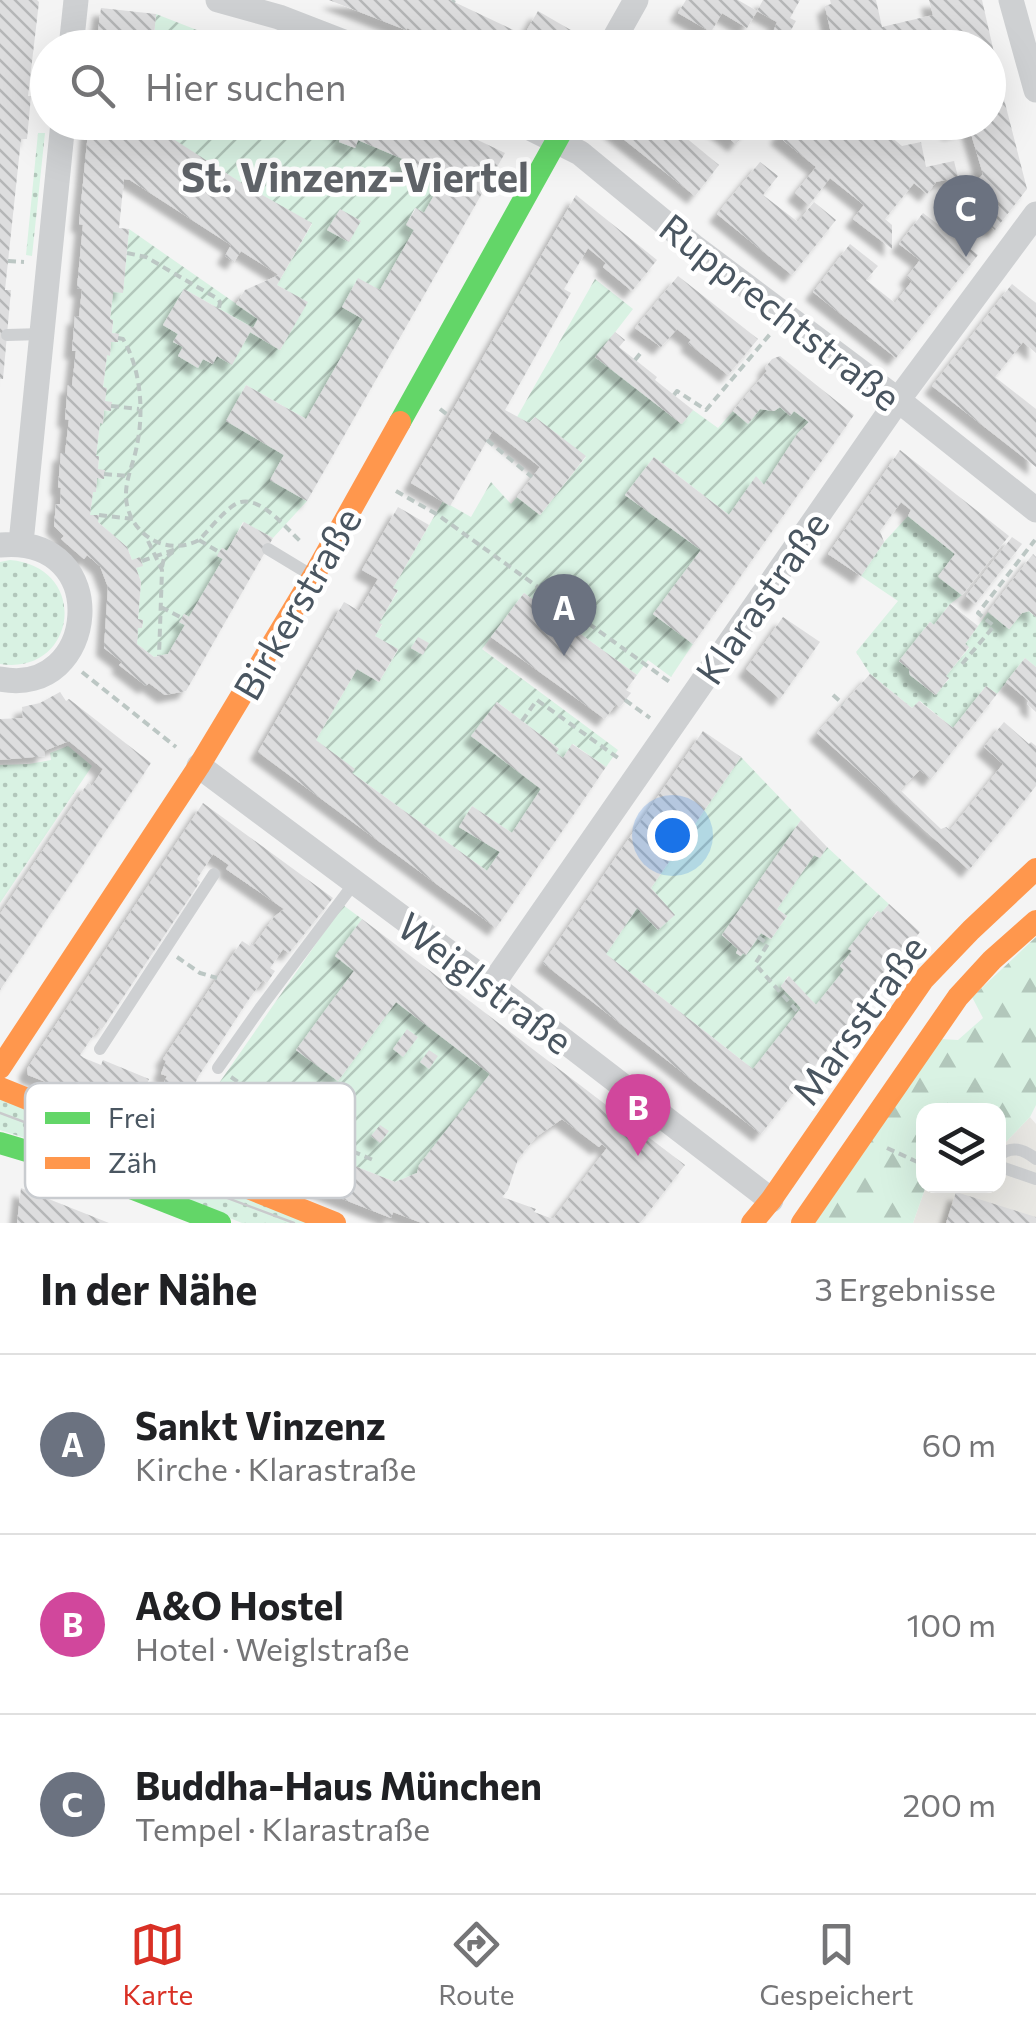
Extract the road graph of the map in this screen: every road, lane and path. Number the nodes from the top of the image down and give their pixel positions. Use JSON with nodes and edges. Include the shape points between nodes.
{"nodes":[{"id":1,"x":76,"y":0,"type":"edge"},
{"id":2,"x":218,"y":0,"type":"edge"},
{"id":3,"x":636,"y":0,"type":"edge"},
{"id":4,"x":1011,"y":0,"type":"edge"},
{"id":5,"x":73,"y":30,"type":"edge"},
{"id":6,"x":311,"y":30,"type":"edge"},
{"id":7,"x":619,"y":30,"type":"edge"},
{"id":8,"x":1036,"y":90,"type":"edge"},
{"id":9,"x":61,"y":140,"type":"edge"},
{"id":10,"x":558,"y":140,"type":"edge"},
{"id":11,"x":569,"y":140,"type":"edge"},
{"id":12,"x":1036,"y":214,"type":"edge"},
{"id":13,"x":127,"y":253,"type":"dead end"},
{"id":14,"x":219,"y":308,"type":"dead end"},
{"id":15,"x":771,"y":333,"type":"dead end"},
{"id":16,"x":42,"y":334,"type":"junction"},
{"id":17,"x":7,"y":336,"type":"dead end"},
{"id":18,"x":118,"y":338,"type":"dead end"},
{"id":19,"x":643,"y":350,"type":"dead end"},
{"id":20,"x":636,"y":360,"type":"dead end"},
{"id":21,"x":674,"y":395,"type":"dead end"},
{"id":22,"x":898,"y":400,"type":"junction"},
{"id":23,"x":111,"y":406,"type":"dead end"},
{"id":24,"x":139,"y":408,"type":"junction"},
{"id":25,"x":487,"y":440,"type":"dead end"},
{"id":26,"x":104,"y":474,"type":"dead end"},
{"id":27,"x":128,"y":476,"type":"junction"},
{"id":28,"x":532,"y":477,"type":"dead end"},
{"id":29,"x":388,"y":486,"type":"dead end"},
{"id":30,"x":1036,"y":510,"type":"edge"},
{"id":31,"x":99,"y":515,"type":"dead end"},
{"id":32,"x":134,"y":519,"type":"junction"},
{"id":33,"x":146,"y":536,"type":"junction"},
{"id":34,"x":199,"y":540,"type":"junction"},
{"id":35,"x":1034,"y":540,"type":"edge"},
{"id":36,"x":11,"y":544,"type":"edge"},
{"id":37,"x":182,"y":547,"type":"junction"},
{"id":38,"x":268,"y":549,"type":"dead end"},
{"id":39,"x":219,"y":552,"type":"dead end"},
{"id":40,"x":156,"y":556,"type":"junction"},
{"id":41,"x":142,"y":562,"type":"dead end"},
{"id":42,"x":318,"y":568,"type":"junction"},
{"id":43,"x":162,"y":570,"type":"junction"},
{"id":44,"x":161,"y":607,"type":"junction"},
{"id":45,"x":182,"y":618,"type":"dead end"},
{"id":46,"x":160,"y":656,"type":"dead end"},
{"id":47,"x":64,"y":658,"type":"junction"},
{"id":48,"x":962,"y":664,"type":"dead end"},
{"id":49,"x":0,"y":679,"type":"edge"},
{"id":50,"x":674,"y":685,"type":"dead end"},
{"id":51,"x":833,"y":695,"type":"dead end"},
{"id":52,"x":625,"y":700,"type":"dead end"},
{"id":53,"x":843,"y":704,"type":"dead end"},
{"id":54,"x":650,"y":718,"type":"dead end"},
{"id":55,"x":522,"y":721,"type":"dead end"},
{"id":56,"x":621,"y":760,"type":"dead end"},
{"id":57,"x":199,"y":766,"type":"junction"},
{"id":58,"x":1036,"y":870,"type":"edge"},
{"id":59,"x":214,"y":874,"type":"dead end"},
{"id":60,"x":354,"y":882,"type":"junction"},
{"id":61,"x":1036,"y":920,"type":"edge"},
{"id":62,"x":758,"y":936,"type":"dead end"},
{"id":63,"x":165,"y":948,"type":"junction"},
{"id":64,"x":217,"y":978,"type":"dead end"},
{"id":65,"x":492,"y":985,"type":"junction"},
{"id":66,"x":798,"y":1012,"type":"dead end"},
{"id":67,"x":100,"y":1048,"type":"dead end"},
{"id":68,"x":0,"y":1068,"type":"edge"},
{"id":69,"x":218,"y":1068,"type":"joint"},
{"id":70,"x":240,"y":1083,"type":"edge"},
{"id":71,"x":0,"y":1088,"type":"edge"},
{"id":72,"x":25,"y":1098,"type":"edge"},
{"id":73,"x":0,"y":1142,"type":"edge"},
{"id":74,"x":878,"y":1144,"type":"dead end"},
{"id":75,"x":25,"y":1150,"type":"edge"},
{"id":76,"x":1006,"y":1150,"type":"edge"},
{"id":77,"x":355,"y":1152,"type":"edge"},
{"id":78,"x":1036,"y":1159,"type":"edge"},
{"id":79,"x":374,"y":1160,"type":"dead end"},
{"id":80,"x":916,"y":1162,"type":"edge"},
{"id":81,"x":1006,"y":1169,"type":"edge"},
{"id":82,"x":1036,"y":1179,"type":"edge"},
{"id":83,"x":156,"y":1198,"type":"edge"},
{"id":84,"x":274,"y":1198,"type":"edge"},
{"id":85,"x":771,"y":1200,"type":"junction"},
{"id":86,"x":220,"y":1223,"type":"edge"},
{"id":87,"x":336,"y":1223,"type":"edge"},
{"id":88,"x":752,"y":1223,"type":"edge"},
{"id":89,"x":802,"y":1223,"type":"edge"}],
"edges":[{"from":1,"to":5,"type":"street"},
{"from":2,"to":6,"type":"street"},
{"from":3,"to":7,"type":"street"},
{"from":4,"to":8,"type":"street"},
{"from":9,"to":16,"type":"street"},
{"from":10,"to":42,"type":"main road","name":"Birkerstraße"},
{"from":11,"to":22,"type":"street","name":"Rupprechtstraße","via":[[693,246]]},
{"from":12,"to":22,"type":"street","name":"Klarastraße"},
{"from":13,"to":14,"type":"path","via":[[218,299]]},
{"from":15,"to":21,"type":"path","via":[[706,410]]},
{"from":16,"to":17,"type":"lane"},
{"from":16,"to":36,"type":"street"},
{"from":18,"to":24,"type":"path","via":[[133,359]]},
{"from":19,"to":20,"type":"path"},
{"from":22,"to":30,"type":"street","name":"Rupprechtstraße"},
{"from":22,"to":65,"type":"street","name":"Klarastraße"},
{"from":23,"to":24,"type":"path"},
{"from":24,"to":27,"type":"path"},
{"from":25,"to":28,"type":"path"},
{"from":26,"to":27,"type":"path"},
{"from":27,"to":32,"type":"path","via":[[126,498]]},
{"from":29,"to":50,"type":"path"},
{"from":31,"to":32,"type":"path"},
{"from":32,"to":33,"type":"path"},
{"from":33,"to":37,"type":"path"},
{"from":33,"to":40,"type":"path"},
{"from":34,"to":37,"type":"path"},
{"from":34,"to":39,"type":"path"},
{"from":34,"to":42,"type":"path","via":[[233,505],[247,501],[262,506]]},
{"from":35,"to":48,"type":"path","via":[[978,614],[994,626]]},
{"from":36,"to":47,"type":"street","via":[[50,554],[77,588],[80,627]]},
{"from":37,"to":40,"type":"path"},
{"from":37,"to":43,"type":"path","via":[[164,558]]},
{"from":38,"to":42,"type":"lane"},
{"from":40,"to":41,"type":"path"},
{"from":40,"to":43,"type":"path"},
{"from":42,"to":57,"type":"main road","name":"Birkerstraße"},
{"from":43,"to":44,"type":"path"},
{"from":44,"to":45,"type":"path"},
{"from":44,"to":46,"type":"path"},
{"from":47,"to":49,"type":"street","via":[[30,679]]},
{"from":47,"to":57,"type":"path"},
{"from":51,"to":53,"type":"path"},
{"from":52,"to":54,"type":"path"},
{"from":55,"to":56,"type":"path","via":[[538,700]]},
{"from":57,"to":60,"type":"street","name":"Weiglstraße"},
{"from":57,"to":68,"type":"main road","name":"Birkerstraße","via":[[107,922]]},
{"from":58,"to":85,"type":"main road","name":"Marsstraße","via":[[923,980]]},
{"from":59,"to":63,"type":"lane"},
{"from":60,"to":65,"type":"street","name":"Weiglstraße"},
{"from":60,"to":69,"type":"lane"},
{"from":61,"to":89,"type":"main road","name":"Marsstraße","via":[[958,997]]},
{"from":62,"to":66,"type":"path","name":"Marsstraße","via":[[768,944],[755,964]]},
{"from":63,"to":64,"type":"path","via":[[200,974]]},
{"from":63,"to":67,"type":"lane"},
{"from":65,"to":85,"type":"street","name":"Weiglstraße"},
{"from":69,"to":70,"type":"path"},
{"from":71,"to":72,"type":"main road"},
{"from":73,"to":75,"type":"main road"},
{"from":74,"to":80,"type":"path"},
{"from":76,"to":78,"type":"lane","via":[[1018,1148]]},
{"from":77,"to":79,"type":"path"},
{"from":81,"to":82,"type":"lane"},
{"from":83,"to":86,"type":"main road"},
{"from":84,"to":87,"type":"main road"},
{"from":85,"to":88,"type":"main road","name":"Marsstraße"}]}
